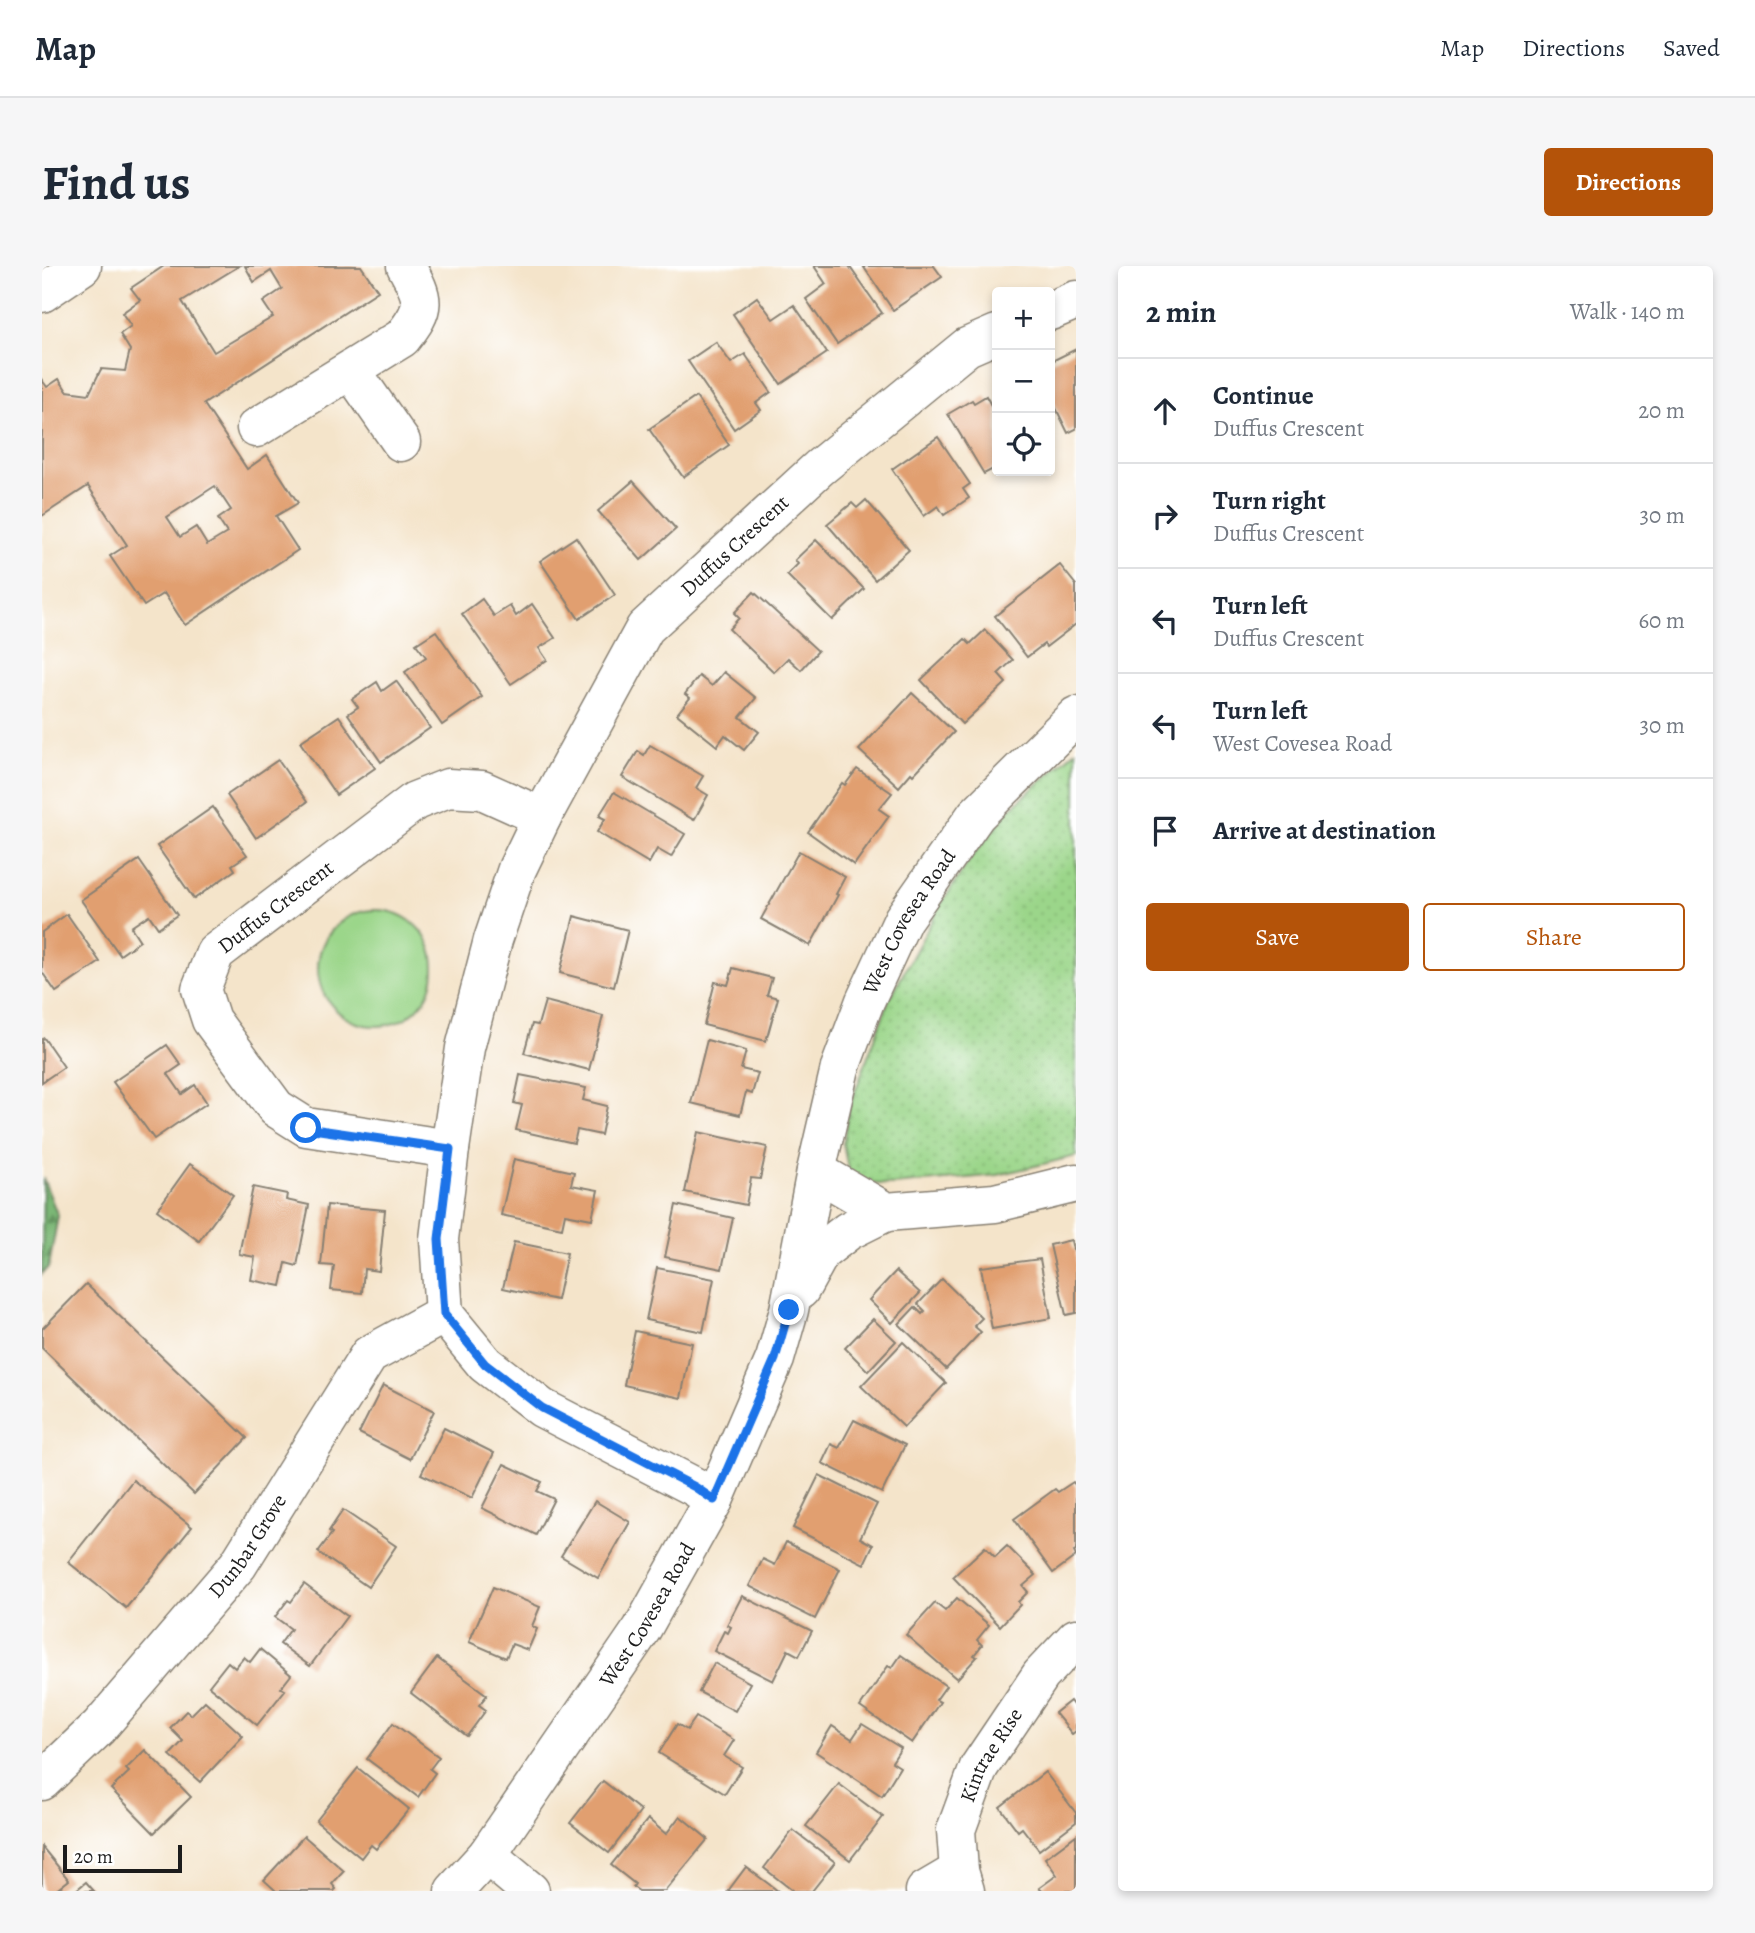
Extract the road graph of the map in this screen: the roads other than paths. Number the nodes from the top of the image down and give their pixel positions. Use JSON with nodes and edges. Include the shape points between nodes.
{"nodes":[{"id":1,"x":82,"y":266,"type":"edge"},
{"id":2,"x":406,"y":266,"type":"edge"},
{"id":3,"x":42,"y":293,"type":"edge"},
{"id":4,"x":1076,"y":300,"type":"edge"},
{"id":5,"x":1055,"y":309,"type":"edge"},
{"id":6,"x":992,"y":336,"type":"edge"},
{"id":7,"x":351,"y":370,"type":"junction"},
{"id":8,"x":257,"y":428,"type":"dead end"},
{"id":9,"x":401,"y":442,"type":"dead end"},
{"id":10,"x":1076,"y":716,"type":"edge"},
{"id":11,"x":542,"y":817,"type":"junction"},
{"id":12,"x":450,"y":1149,"type":"junction"},
{"id":13,"x":816,"y":1171,"type":"junction"},
{"id":14,"x":1076,"y":1184,"type":"edge"},
{"id":15,"x":886,"y":1212,"type":"junction"},
{"id":16,"x":789,"y":1310,"type":"junction"},
{"id":17,"x":444,"y":1314,"type":"junction"},
{"id":18,"x":714,"y":1500,"type":"junction"},
{"id":19,"x":1076,"y":1638,"type":"edge"},
{"id":20,"x":42,"y":1781,"type":"edge"},
{"id":21,"x":487,"y":1856,"type":"junction"},
{"id":22,"x":962,"y":1881,"type":"edge"},
{"id":23,"x":454,"y":1891,"type":"edge"},
{"id":24,"x":530,"y":1891,"type":"edge"},
{"id":25,"x":925,"y":1891,"type":"edge"}],
"edges":[{"from":1,"to":3,"type":"street"},
{"from":2,"to":7,"type":"street","via":[[420,290],[419,316],[402,338]]},
{"from":4,"to":5,"type":"street"},
{"from":6,"to":11,"type":"street","name":"Duffus Crescent","via":[[967,347],[819,468],[645,628]]},
{"from":7,"to":8,"type":"street"},
{"from":7,"to":9,"type":"street"},
{"from":10,"to":13,"type":"street","name":"West Covesea Road","via":[[976,816],[903,919],[865,1001],[841,1068]]},
{"from":11,"to":12,"type":"street","name":"Duffus Crescent","via":[[517,869],[493,940],[465,1048]]},
{"from":11,"to":12,"type":"street","name":"Duffus Crescent","via":[[482,790],[448,788],[415,802],[215,953],[201,989],[211,1020],[276,1108],[306,1128]]},
{"from":12,"to":17,"type":"street","name":"Duffus Crescent","via":[[439,1239]]},
{"from":13,"to":15,"type":"street"},
{"from":13,"to":16,"type":"street","name":"West Covesea Road"},
{"from":14,"to":15,"type":"street","name":"West Covesea Road","via":[[995,1203]]},
{"from":15,"to":16,"type":"street","name":"West Covesea Road","via":[[848,1231],[821,1252]]},
{"from":16,"to":18,"type":"street","name":"West Covesea Road","via":[[775,1359]]},
{"from":17,"to":18,"type":"street","via":[[485,1364],[542,1408]]},
{"from":17,"to":20,"type":"street","name":"Dunbar Grove","via":[[369,1355],[238,1565],[99,1727]]},
{"from":18,"to":21,"type":"street","name":"West Covesea Road","via":[[642,1629]]},
{"from":19,"to":22,"type":"street","name":"Kintrae Rise","via":[[1041,1675],[979,1766],[956,1830]]},
{"from":21,"to":23,"type":"street","name":"West Covesea Road"},
{"from":21,"to":24,"type":"street"},
{"from":22,"to":25,"type":"street"}]}
